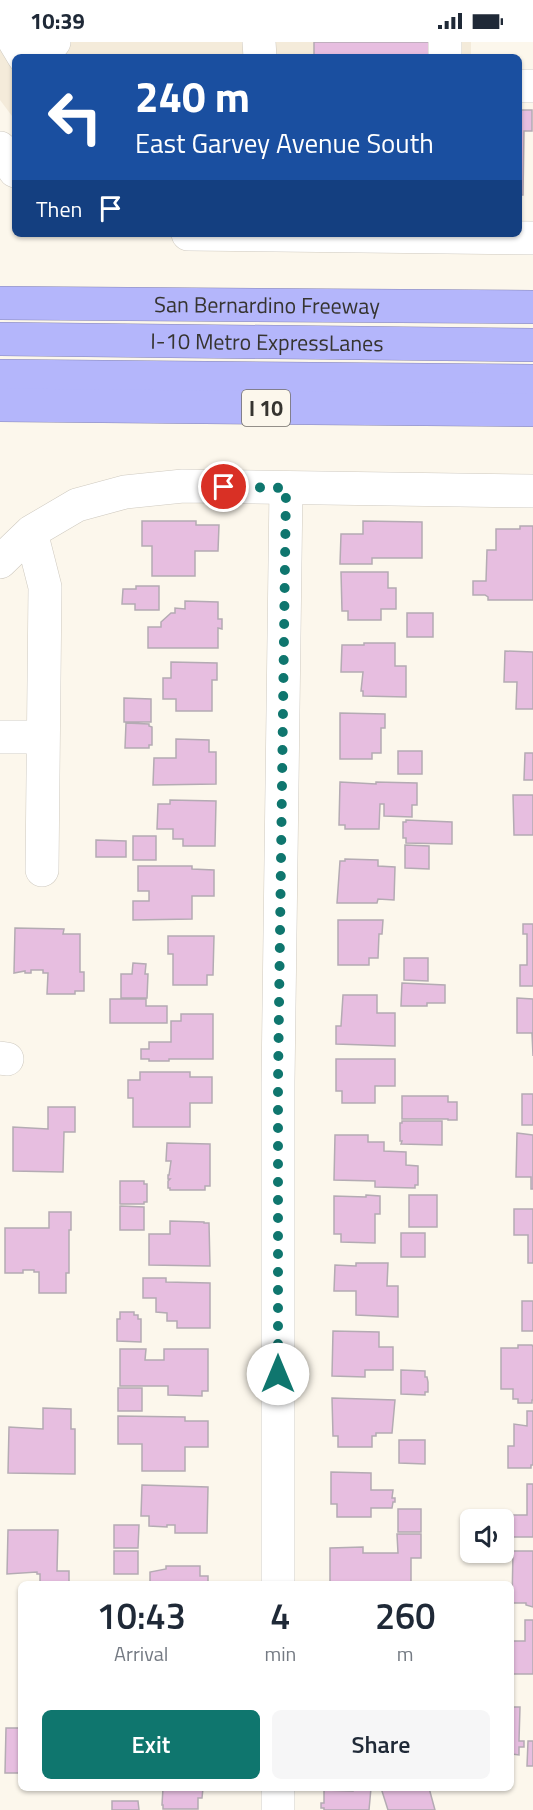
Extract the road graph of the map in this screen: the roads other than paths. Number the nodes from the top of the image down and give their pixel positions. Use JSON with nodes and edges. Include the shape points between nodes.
{"nodes":[{"id":1,"x":54,"y":42,"type":"edge"},
{"id":2,"x":44,"y":54,"type":"edge"},
{"id":3,"x":0,"y":148,"type":"edge"},
{"id":4,"x":12,"y":166,"type":"edge"},
{"id":5,"x":503,"y":237,"type":"edge"},
{"id":6,"x":533,"y":238,"type":"edge"},
{"id":7,"x":0,"y":303,"type":"edge"},
{"id":8,"x":533,"y":307,"type":"edge"},
{"id":9,"x":0,"y":339,"type":"edge"},
{"id":10,"x":533,"y":345,"type":"edge"},
{"id":11,"x":0,"y":376,"type":"edge"},
{"id":12,"x":533,"y":381,"type":"edge"},
{"id":13,"x":0,"y":405,"type":"edge"},
{"id":14,"x":533,"y":410,"type":"edge"},
{"id":15,"x":286,"y":488,"type":"junction"},
{"id":16,"x":533,"y":490,"type":"edge"},
{"id":17,"x":31,"y":532,"type":"junction"},
{"id":18,"x":0,"y":562,"type":"edge"},
{"id":19,"x":0,"y":737,"type":"edge"},
{"id":20,"x":43,"y":737,"type":"junction"},
{"id":21,"x":42,"y":870,"type":"dead end"},
{"id":22,"x":278,"y":1581,"type":"edge"},
{"id":23,"x":278,"y":1791,"type":"edge"},
{"id":24,"x":278,"y":1810,"type":"edge"}],
"edges":[{"from":1,"to":2,"type":"street"},
{"from":3,"to":4,"type":"street"},
{"from":5,"to":6,"type":"street"},
{"from":7,"to":8,"type":"highway","name":"San Bernardino Freeway"},
{"from":9,"to":10,"type":"highway","name":"I-10 Metro ExpressLanes"},
{"from":11,"to":12,"type":"highway","name":"I-10 Metro ExpressLanes"},
{"from":13,"to":14,"type":"highway","number":"I 10"},
{"from":15,"to":16,"type":"street"},
{"from":15,"to":17,"type":"street","via":[[183,486],[124,492],[76,505]]},
{"from":15,"to":22,"type":"street","via":[[278,1082]]},
{"from":17,"to":18,"type":"street"},
{"from":17,"to":20,"type":"street","via":[[45,587]]},
{"from":19,"to":20,"type":"street"},
{"from":20,"to":21,"type":"street"},
{"from":23,"to":24,"type":"street"}]}
